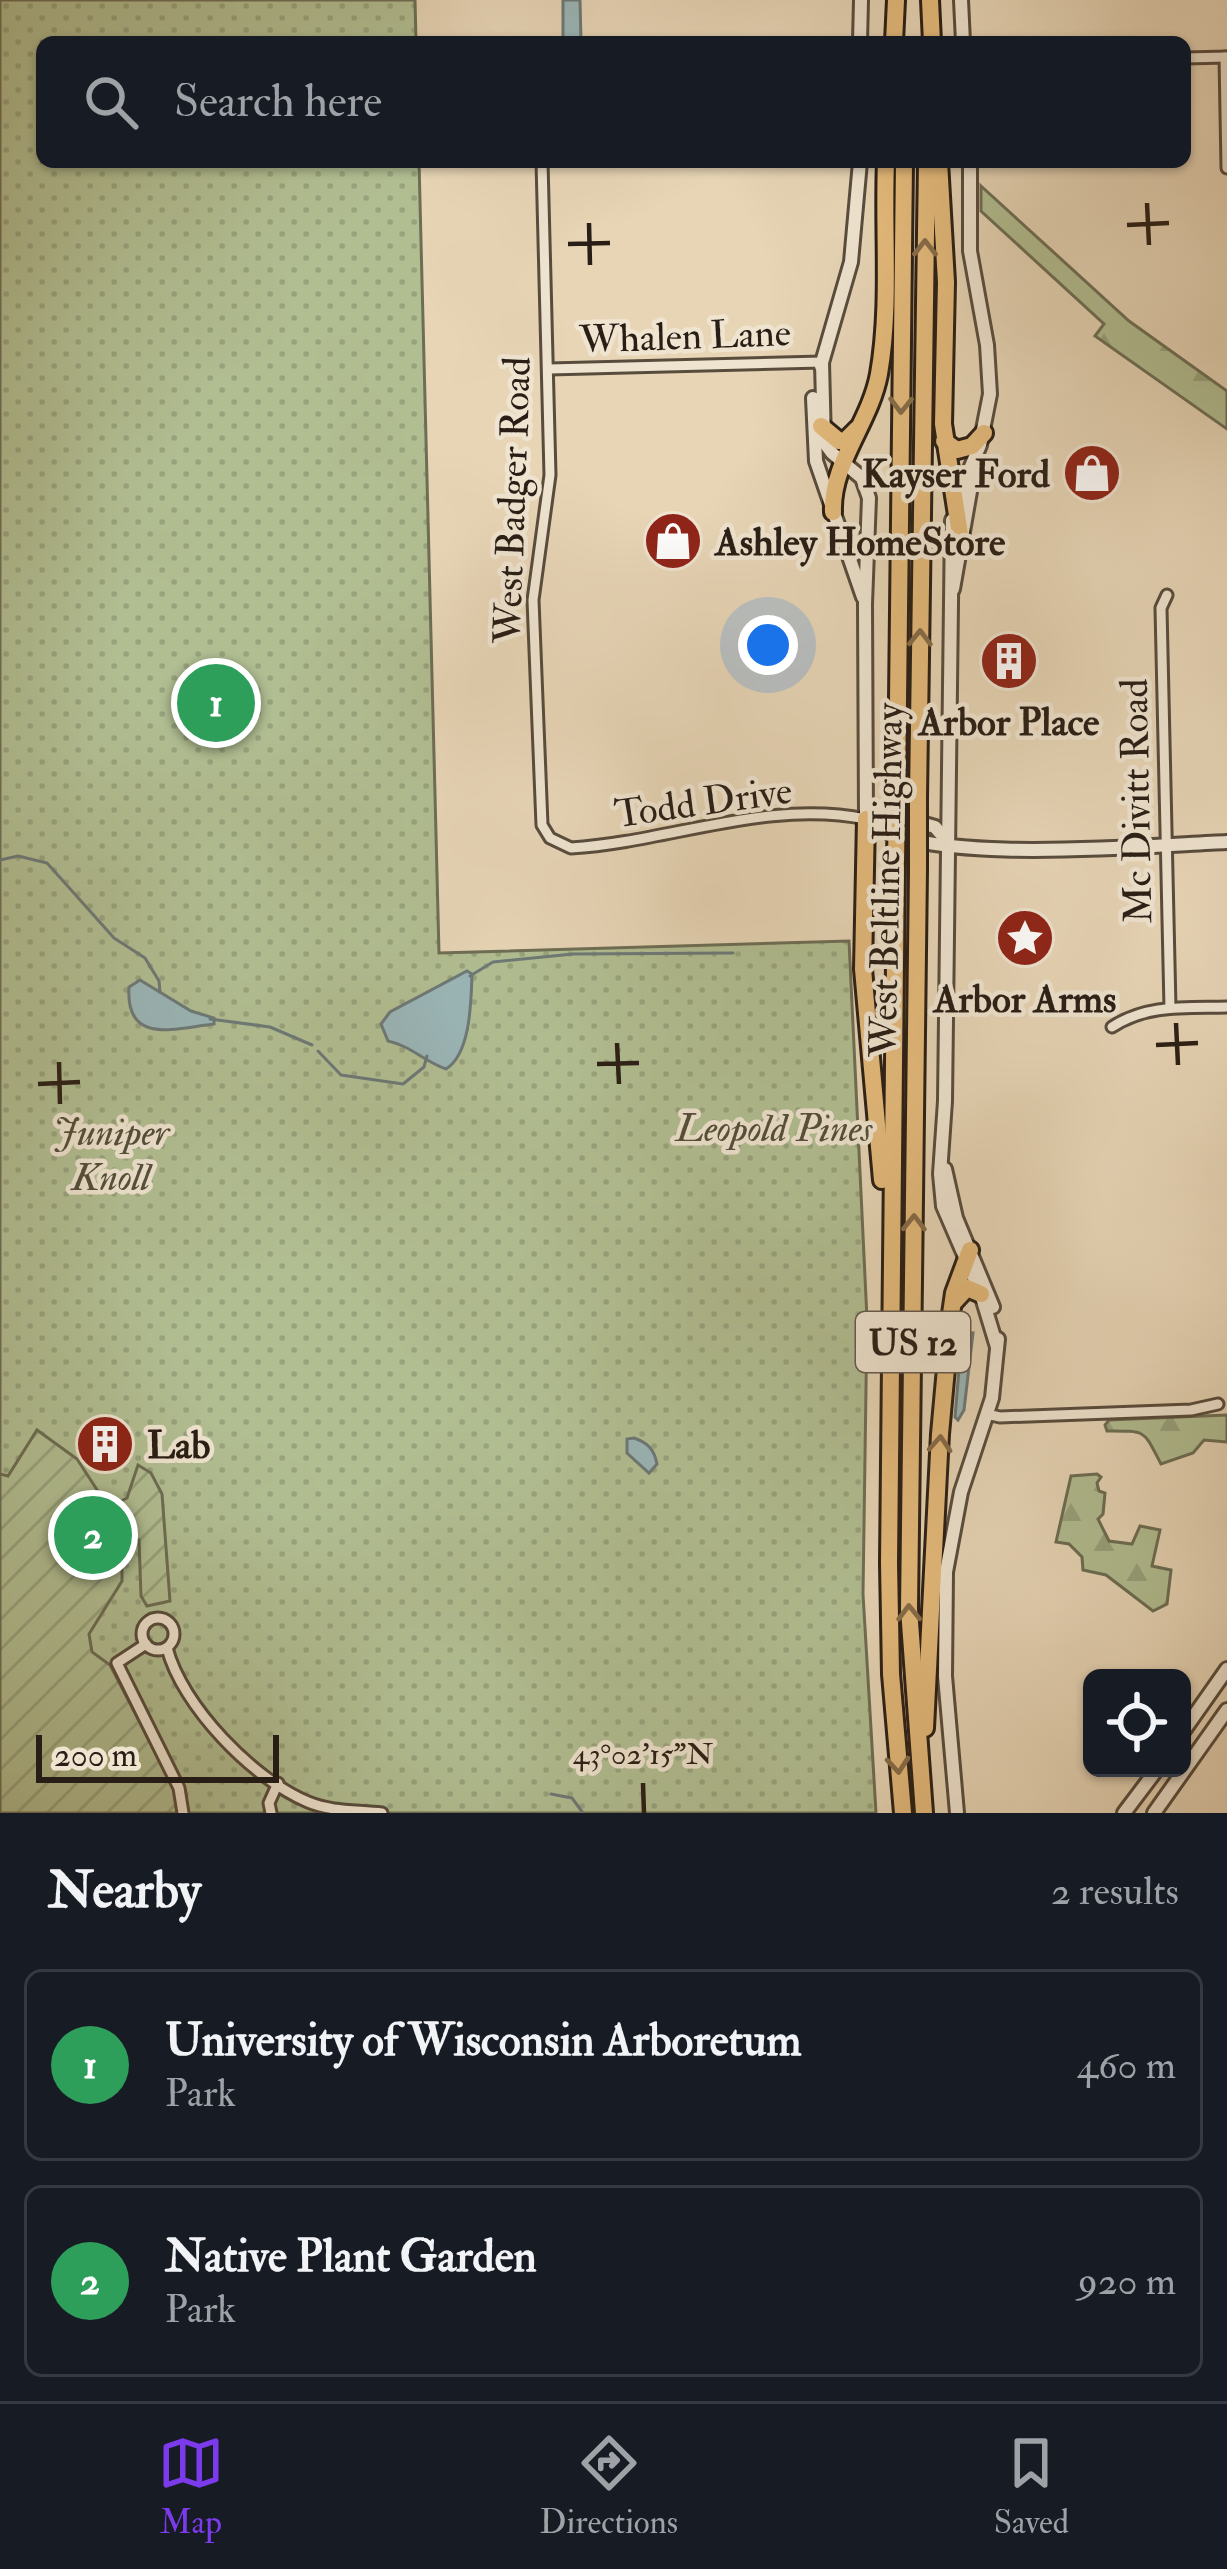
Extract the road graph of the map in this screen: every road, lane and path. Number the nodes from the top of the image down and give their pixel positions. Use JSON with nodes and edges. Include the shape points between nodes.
{"nodes":[{"id":1,"x":861,"y":0,"type":"edge"},
{"id":2,"x":901,"y":0,"type":"edge"},
{"id":3,"x":929,"y":0,"type":"edge"},
{"id":4,"x":961,"y":0,"type":"edge"},
{"id":5,"x":860,"y":36,"type":"edge"},
{"id":6,"x":894,"y":36,"type":"edge"},
{"id":7,"x":904,"y":36,"type":"edge"},
{"id":8,"x":930,"y":36,"type":"edge"},
{"id":9,"x":963,"y":36,"type":"edge"},
{"id":10,"x":1226,"y":57,"type":"edge"},
{"id":11,"x":1191,"y":58,"type":"edge"},
{"id":12,"x":542,"y":168,"type":"edge"},
{"id":13,"x":859,"y":168,"type":"edge"},
{"id":14,"x":886,"y":168,"type":"edge"},
{"id":15,"x":904,"y":168,"type":"edge"},
{"id":16,"x":927,"y":168,"type":"edge"},
{"id":17,"x":939,"y":168,"type":"edge"},
{"id":18,"x":970,"y":168,"type":"edge"},
{"id":19,"x":1227,"y":168,"type":"edge"},
{"id":20,"x":823,"y":362,"type":"junction"},
{"id":21,"x":549,"y":369,"type":"junction"},
{"id":22,"x":865,"y":419,"type":"junction"},
{"id":23,"x":820,"y":426,"type":"junction"},
{"id":24,"x":983,"y":433,"type":"junction"},
{"id":25,"x":944,"y":441,"type":"junction"},
{"id":26,"x":976,"y":455,"type":"junction"},
{"id":27,"x":844,"y":463,"type":"junction"},
{"id":28,"x":956,"y":504,"type":"junction"},
{"id":29,"x":833,"y":512,"type":"junction"},
{"id":30,"x":962,"y":541,"type":"junction"},
{"id":31,"x":952,"y":592,"type":"junction"},
{"id":32,"x":1167,"y":595,"type":"dead end"},
{"id":33,"x":865,"y":604,"type":"junction"},
{"id":34,"x":866,"y":819,"type":"junction"},
{"id":35,"x":550,"y":838,"type":"joint"},
{"id":36,"x":947,"y":842,"type":"junction"},
{"id":37,"x":1227,"y":842,"type":"edge"},
{"id":38,"x":1167,"y":844,"type":"junction"},
{"id":39,"x":1227,"y":1007,"type":"edge"},
{"id":40,"x":1170,"y":1008,"type":"junction"},
{"id":41,"x":1112,"y":1027,"type":"dead end"},
{"id":42,"x":969,"y":1257,"type":"junction"},
{"id":43,"x":981,"y":1294,"type":"junction"},
{"id":44,"x":952,"y":1304,"type":"junction"},
{"id":45,"x":891,"y":1325,"type":"junction"},
{"id":46,"x":997,"y":1347,"type":"junction"},
{"id":47,"x":1218,"y":1404,"type":"dead end"},
{"id":48,"x":986,"y":1414,"type":"junction"},
{"id":49,"x":146,"y":1645,"type":"junction"},
{"id":50,"x":167,"y":1648,"type":"junction"},
{"id":51,"x":1227,"y":1669,"type":"edge"},
{"id":52,"x":1191,"y":1709,"type":"edge"},
{"id":53,"x":1227,"y":1711,"type":"edge"},
{"id":54,"x":1151,"y":1777,"type":"edge"},
{"id":55,"x":1162,"y":1777,"type":"edge"},
{"id":56,"x":278,"y":1783,"type":"junction"},
{"id":57,"x":1173,"y":1787,"type":"junction"},
{"id":58,"x":311,"y":1803,"type":"junction"},
{"id":59,"x":184,"y":1809,"type":"edge"},
{"id":60,"x":194,"y":1813,"type":"edge"},
{"id":61,"x":271,"y":1813,"type":"edge"},
{"id":62,"x":301,"y":1813,"type":"edge"},
{"id":63,"x":382,"y":1813,"type":"edge"},
{"id":64,"x":903,"y":1813,"type":"edge"},
{"id":65,"x":925,"y":1813,"type":"edge"},
{"id":66,"x":957,"y":1813,"type":"edge"},
{"id":67,"x":1124,"y":1813,"type":"edge"},
{"id":68,"x":1154,"y":1813,"type":"edge"}],
"edges":[{"from":1,"to":5,"type":"street"},
{"from":2,"to":6,"type":"highway"},
{"from":2,"to":7,"type":"highway"},
{"from":3,"to":8,"type":"highway"},
{"from":4,"to":9,"type":"street"},
{"from":10,"to":11,"type":"street"},
{"from":10,"to":19,"type":"street"},
{"from":12,"to":21,"type":"street","name":"West Badger Road"},
{"from":13,"to":20,"type":"street","via":[[850,262]]},
{"from":14,"to":22,"type":"highway","via":[[882,351]]},
{"from":15,"to":45,"type":"highway","name":"West Beltline Highway","number":"US 12","one_way":true,"bridge":true},
{"from":65,"to":16,"type":"highway","name":"West Beltline Highway","number":"US 12","one_way":true,"bridge":true,"via":[[909,1610]]},
{"from":17,"to":25,"type":"highway"},
{"from":18,"to":24,"type":"street","via":[[970,251],[990,370]]},
{"from":20,"to":21,"type":"street","name":"Whalen Lane"},
{"from":20,"to":23,"type":"street"},
{"from":20,"to":29,"type":"street","via":[[812,439]]},
{"from":21,"to":35,"type":"street","name":"West Badger Road","via":[[550,476],[533,600],[539,812]]},
{"from":22,"to":23,"type":"highway","via":[[846,440]]},
{"from":22,"to":27,"type":"highway"},
{"from":23,"to":27,"type":"street"},
{"from":24,"to":25,"type":"highway","via":[[962,450]]},
{"from":24,"to":26,"type":"street"},
{"from":25,"to":28,"type":"highway"},
{"from":26,"to":28,"type":"street"},
{"from":26,"to":30,"type":"street"},
{"from":27,"to":29,"type":"highway"},
{"from":27,"to":33,"type":"street","via":[[869,498]]},
{"from":28,"to":30,"type":"highway"},
{"from":28,"to":31,"type":"street"},
{"from":29,"to":33,"type":"street"},
{"from":30,"to":31,"type":"street"},
{"from":31,"to":36,"type":"street"},
{"from":32,"to":38,"type":"street","name":"Mc Divitt Road"},
{"from":33,"to":34,"type":"street"},
{"from":34,"to":35,"type":"street","name":"Todd Drive","via":[[744,820],[571,848]]},
{"from":34,"to":36,"type":"street","name":"Todd Drive","via":[[879,811],[935,827]]},
{"from":34,"to":45,"type":"highway","via":[[863,969]]},
{"from":36,"to":38,"type":"street","name":"Todd Drive","via":[[993,850]]},
{"from":36,"to":42,"type":"street","via":[[940,1174],[943,1206]]},
{"from":37,"to":38,"type":"street","name":"Todd Drive"},
{"from":38,"to":40,"type":"street","name":"Mc Divitt Road"},
{"from":39,"to":40,"type":"street"},
{"from":40,"to":41,"type":"street","via":[[1131,1014]]},
{"from":42,"to":43,"type":"street"},
{"from":42,"to":44,"type":"highway"},
{"from":42,"to":46,"type":"street","via":[[994,1312]]},
{"from":43,"to":44,"type":"highway","via":[[967,1288]]},
{"from":43,"to":46,"type":"street"},
{"from":65,"to":44,"type":"highway","one_way":true},
{"from":45,"to":64,"type":"highway","name":"West Beltline Highway","number":"US 12","one_way":true,"via":[[889,1617]]},
{"from":46,"to":48,"type":"street"},
{"from":47,"to":48,"type":"street"},
{"from":48,"to":66,"type":"street","via":[[946,1572]]},
{"from":49,"to":50,"type":"street"},
{"from":49,"to":50,"type":"street","via":[[145,1625],[159,1618],[173,1630]]},
{"from":49,"to":59,"type":"street","via":[[117,1663]]},
{"from":50,"to":56,"type":"street","via":[[196,1709]]},
{"from":51,"to":52,"type":"street"},
{"from":53,"to":57,"type":"street"},
{"from":54,"to":67,"type":"street"},
{"from":55,"to":57,"type":"street"},
{"from":56,"to":58,"type":"street"},
{"from":56,"to":61,"type":"street"},
{"from":57,"to":68,"type":"street"},
{"from":58,"to":62,"type":"street"},
{"from":58,"to":63,"type":"street"},
{"from":59,"to":60,"type":"street"}]}
